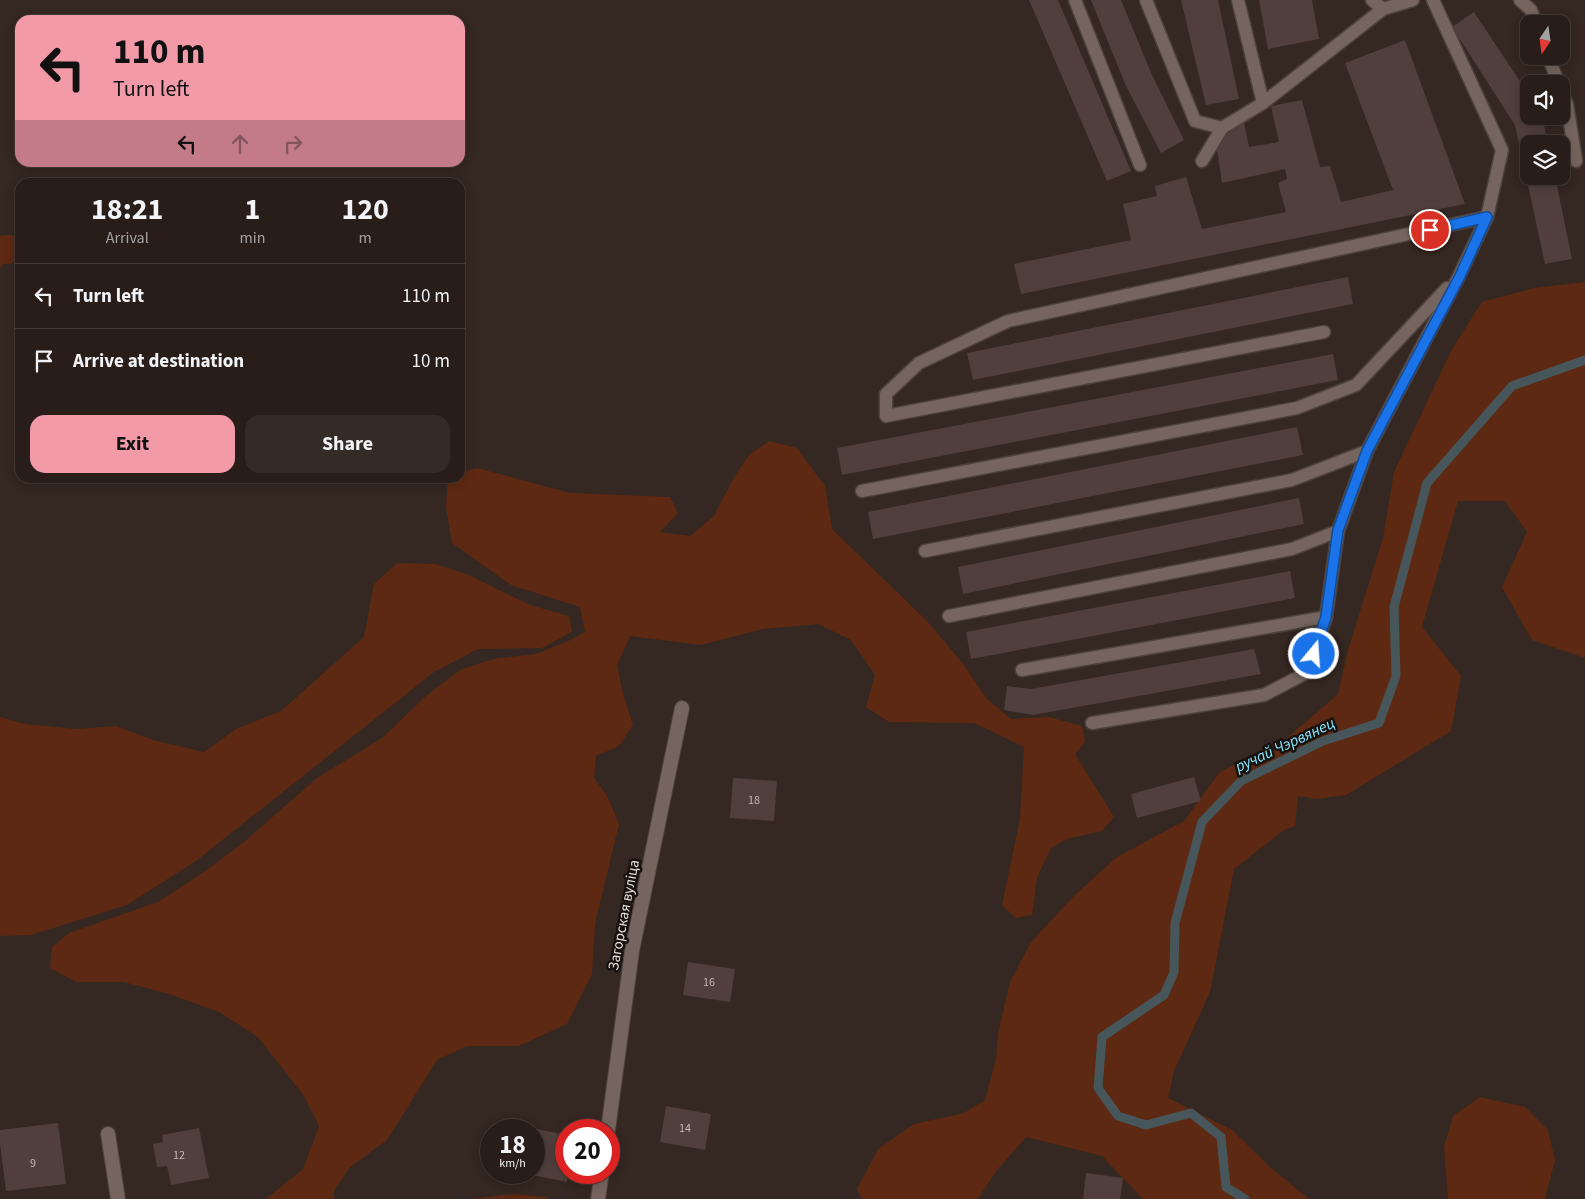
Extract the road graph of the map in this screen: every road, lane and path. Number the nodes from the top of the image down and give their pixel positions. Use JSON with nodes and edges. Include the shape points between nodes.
{"nodes":[{"id":1,"x":1075,"y":0,"type":"edge"},
{"id":2,"x":1146,"y":0,"type":"edge"},
{"id":3,"x":1238,"y":0,"type":"edge"},
{"id":4,"x":1372,"y":0,"type":"edge"},
{"id":5,"x":1413,"y":0,"type":"edge"},
{"id":6,"x":1433,"y":0,"type":"edge"},
{"id":7,"x":1520,"y":0,"type":"edge"},
{"id":8,"x":1383,"y":9,"type":"junction"},
{"id":9,"x":1533,"y":15,"type":"edge"},
{"id":10,"x":1263,"y":103,"type":"junction"},
{"id":11,"x":1570,"y":125,"type":"edge"},
{"id":12,"x":1222,"y":128,"type":"junction"},
{"id":13,"x":1202,"y":161,"type":"dead end"},
{"id":14,"x":1576,"y":161,"type":"dead end"},
{"id":15,"x":1140,"y":165,"type":"dead end"},
{"id":16,"x":1487,"y":217,"type":"junction"},
{"id":17,"x":1460,"y":276,"type":"junction"},
{"id":18,"x":1324,"y":332,"type":"dead end"},
{"id":19,"x":1367,"y":451,"type":"junction"},
{"id":20,"x":862,"y":492,"type":"dead end"},
{"id":21,"x":1338,"y":530,"type":"junction"},
{"id":22,"x":925,"y":551,"type":"dead end"},
{"id":23,"x":949,"y":616,"type":"dead end"},
{"id":24,"x":1326,"y":617,"type":"junction"},
{"id":25,"x":1022,"y":670,"type":"dead end"},
{"id":26,"x":682,"y":708,"type":"dead end"},
{"id":27,"x":1092,"y":723,"type":"dead end"},
{"id":28,"x":609,"y":1119,"type":"edge"},
{"id":29,"x":108,"y":1134,"type":"dead end"},
{"id":30,"x":600,"y":1184,"type":"edge"},
{"id":31,"x":118,"y":1199,"type":"edge"},
{"id":32,"x":598,"y":1199,"type":"edge"}],
"edges":[{"from":1,"to":15,"type":"lane"},
{"from":2,"to":12,"type":"lane","via":[[1195,121]]},
{"from":3,"to":10,"type":"lane"},
{"from":4,"to":8,"type":"lane"},
{"from":5,"to":8,"type":"lane"},
{"from":6,"to":16,"type":"lane","via":[[1502,150]]},
{"from":7,"to":9,"type":"lane"},
{"from":8,"to":10,"type":"lane"},
{"from":10,"to":12,"type":"lane"},
{"from":11,"to":14,"type":"lane"},
{"from":12,"to":13,"type":"lane"},
{"from":16,"to":17,"type":"lane"},
{"from":16,"to":18,"type":"lane","via":[[1008,321],[918,363],[886,394],[886,416]]},
{"from":17,"to":19,"type":"lane"},
{"from":17,"to":20,"type":"lane","via":[[1356,385],[1297,408]]},
{"from":19,"to":21,"type":"lane"},
{"from":19,"to":22,"type":"lane","via":[[1292,480]]},
{"from":21,"to":23,"type":"lane","via":[[1292,549]]},
{"from":21,"to":24,"type":"lane"},
{"from":24,"to":25,"type":"lane"},
{"from":24,"to":27,"type":"lane","via":[[1308,672],[1264,695]]},
{"from":26,"to":28,"type":"street","name":"Загорская вуліца","via":[[632,951]]},
{"from":29,"to":31,"type":"street"},
{"from":30,"to":32,"type":"street"}]}
